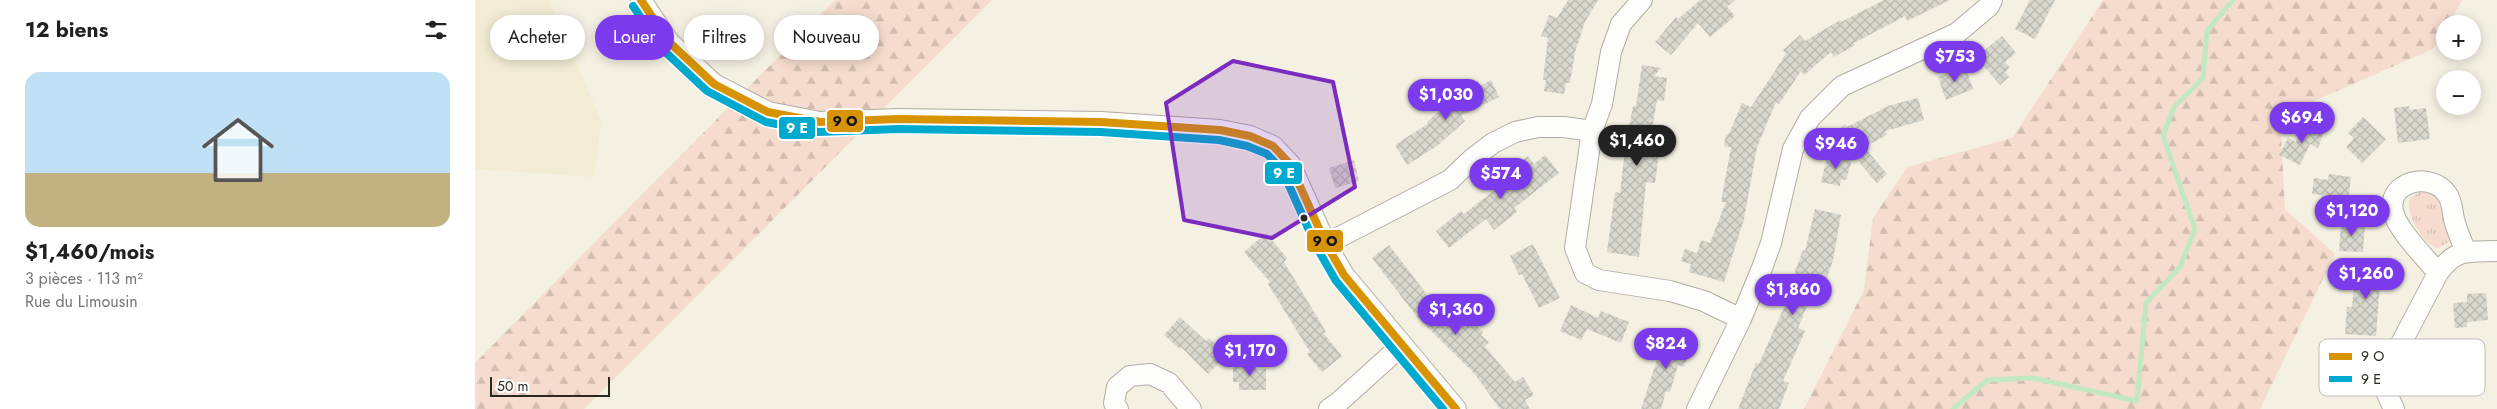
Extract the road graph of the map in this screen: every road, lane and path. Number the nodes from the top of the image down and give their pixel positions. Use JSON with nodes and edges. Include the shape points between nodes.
{"nodes":[{"id":1,"x":641,"y":0,"type":"edge"},
{"id":2,"x":1642,"y":0,"type":"edge"},
{"id":3,"x":1992,"y":0,"type":"edge"},
{"id":4,"x":1592,"y":131,"type":"junction"},
{"id":5,"x":1326,"y":244,"type":"junction"},
{"id":6,"x":2497,"y":251,"type":"edge"},
{"id":7,"x":2466,"y":252,"type":"junction"},
{"id":8,"x":2438,"y":273,"type":"junction"},
{"id":9,"x":1741,"y":319,"type":"junction"},
{"id":10,"x":2403,"y":339,"type":"edge"},
{"id":11,"x":1401,"y":346,"type":"junction"},
{"id":12,"x":2388,"y":396,"type":"edge"},
{"id":13,"x":1119,"y":409,"type":"edge"},
{"id":14,"x":1191,"y":409,"type":"edge"},
{"id":15,"x":1329,"y":409,"type":"edge"},
{"id":16,"x":1456,"y":409,"type":"edge"},
{"id":17,"x":1697,"y":409,"type":"edge"},
{"id":18,"x":2394,"y":409,"type":"edge"}],
"edges":[{"from":1,"to":5,"type":"street","via":[[669,42],[713,84],[768,112],[820,122],[898,119],[1101,122],[1220,130],[1250,136],[1273,146],[1290,164]]},
{"from":2,"to":4,"type":"street","via":[[1621,24],[1611,52],[1602,104]]},
{"from":3,"to":9,"type":"street","via":[[1957,33],[1842,86],[1810,118],[1793,149],[1771,243]]},
{"from":4,"to":5,"type":"street","via":[[1538,127],[1515,132],[1493,143],[1450,180]]},
{"from":4,"to":9,"type":"street","via":[[1575,248],[1585,273],[1599,280],[1670,291]]},
{"from":5,"to":11,"type":"street","via":[[1344,275]]},
{"from":6,"to":7,"type":"street"},
{"from":7,"to":8,"type":"street","via":[[2447,260]]},
{"from":7,"to":8,"type":"street","via":[[2447,194],[2439,186],[2426,181],[2414,181],[2403,187],[2395,197],[2393,212]]},
{"from":8,"to":10,"type":"street"},
{"from":9,"to":17,"type":"street"},
{"from":11,"to":15,"type":"street"},
{"from":11,"to":16,"type":"street"},
{"from":12,"to":18,"type":"street"},
{"from":13,"to":14,"type":"street","via":[[1114,403],[1117,387],[1130,376],[1149,374],[1169,383]]}]}
